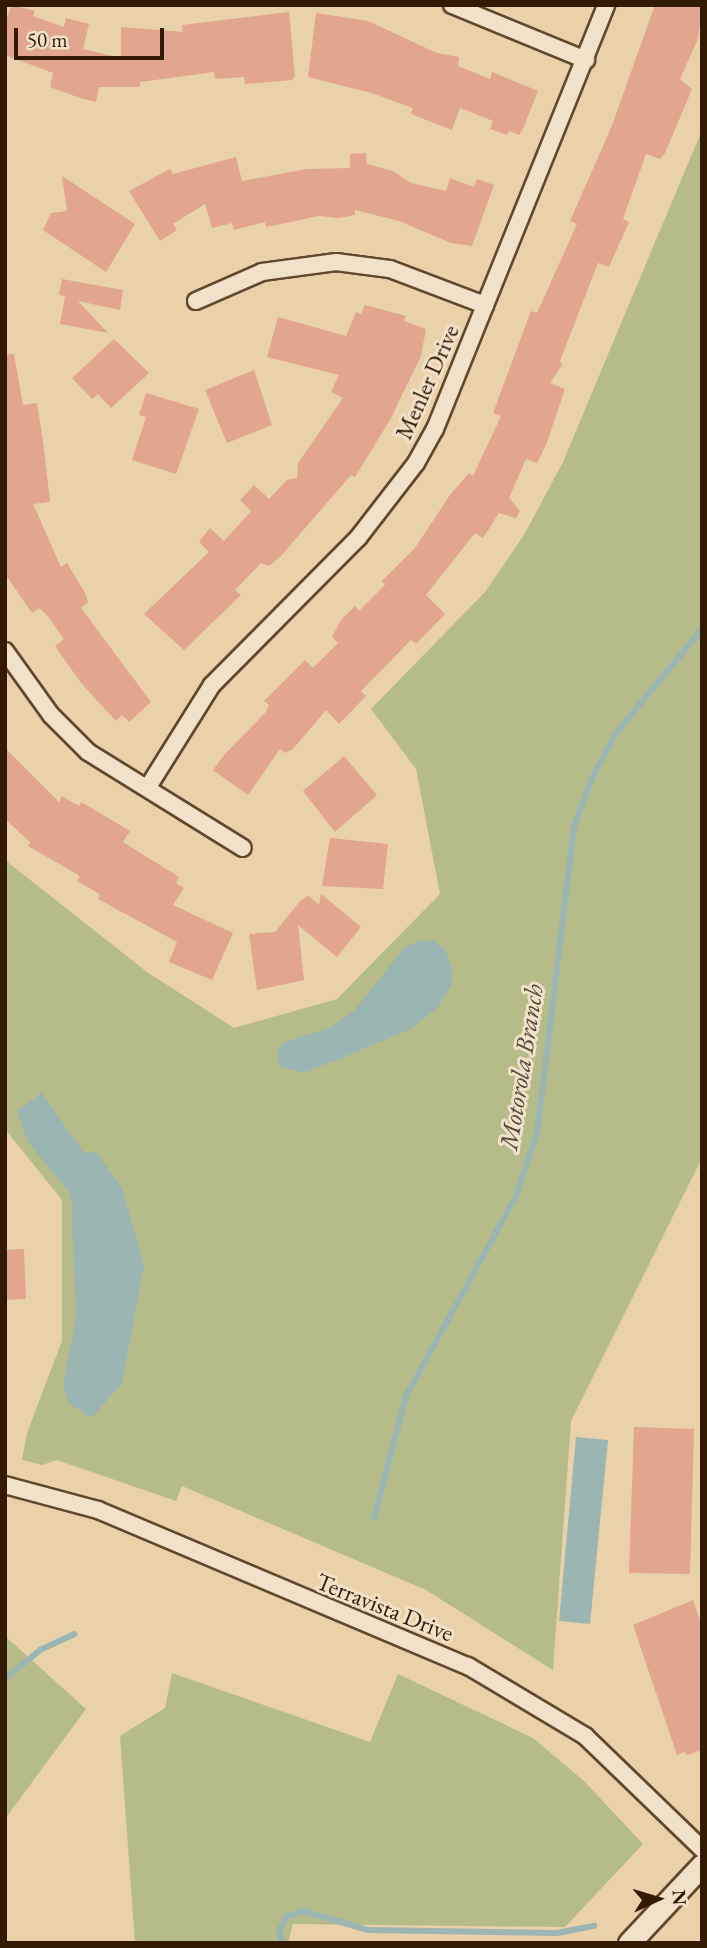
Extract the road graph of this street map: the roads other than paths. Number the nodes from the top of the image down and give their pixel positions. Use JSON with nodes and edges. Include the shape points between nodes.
{"nodes":[{"id":1,"x":452,"y":5,"type":"edge"},
{"id":2,"x":606,"y":5,"type":"edge"},
{"id":3,"x":586,"y":60,"type":"junction"},
{"id":4,"x":197,"y":301,"type":"dead end"},
{"id":5,"x":485,"y":305,"type":"junction"},
{"id":6,"x":5,"y":651,"type":"edge"},
{"id":7,"x":148,"y":787,"type":"junction"},
{"id":8,"x":243,"y":848,"type":"dead end"},
{"id":9,"x":5,"y":1485,"type":"edge"},
{"id":10,"x":702,"y":1849,"type":"edge"},
{"id":11,"x":702,"y":1865,"type":"edge"},
{"id":12,"x":629,"y":1943,"type":"edge"}],
"edges":[{"from":1,"to":3,"type":"street"},
{"from":2,"to":3,"type":"street","name":"Menler Drive"},
{"from":3,"to":5,"type":"street","name":"Menler Drive"},
{"from":4,"to":5,"type":"street","via":[[262,272],[337,262],[390,269]]},
{"from":5,"to":7,"type":"street","name":"Menler Drive","via":[[435,429],[416,463],[358,537],[212,685]]},
{"from":6,"to":7,"type":"street","via":[[69,735],[88,752]]},
{"from":7,"to":8,"type":"street"},
{"from":9,"to":10,"type":"street","name":"Terravista Drive","via":[[98,1510],[492,1678],[585,1736]]},
{"from":11,"to":12,"type":"street"}]}
